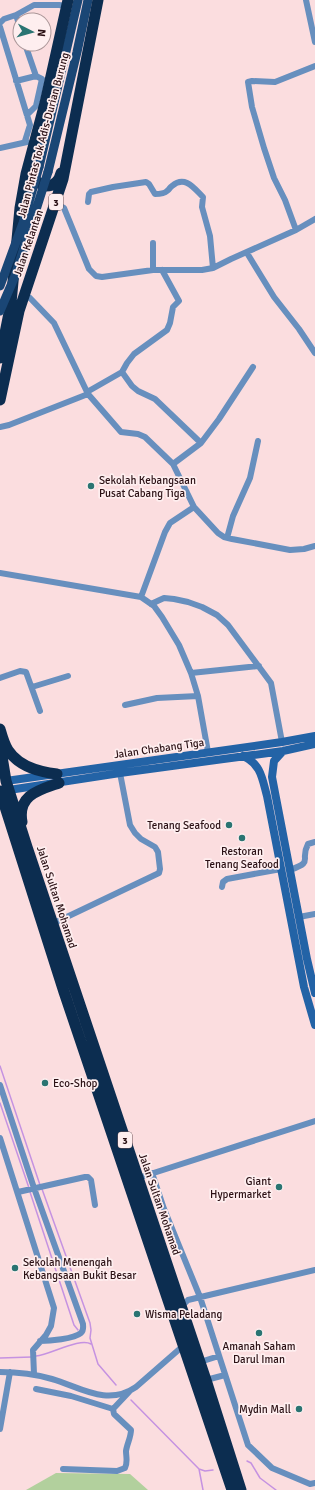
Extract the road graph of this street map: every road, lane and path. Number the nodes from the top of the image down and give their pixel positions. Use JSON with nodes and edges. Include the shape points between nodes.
{"nodes":[{"id":1,"x":98,"y":0,"type":"edge"},
{"id":2,"x":306,"y":0,"type":"edge"},
{"id":3,"x":72,"y":3,"type":"edge"},
{"id":4,"x":87,"y":4,"type":"edge"},
{"id":5,"x":21,"y":12,"type":"edge"},
{"id":6,"x":12,"y":16,"type":"edge"},
{"id":7,"x":0,"y":23,"type":"edge"},
{"id":8,"x":0,"y":28,"type":"edge"},
{"id":9,"x":315,"y":42,"type":"edge"},
{"id":10,"x":28,"y":52,"type":"edge"},
{"id":11,"x":315,"y":66,"type":"edge"},
{"id":12,"x":36,"y":76,"type":"junction"},
{"id":13,"x":16,"y":81,"type":"junction"},
{"id":14,"x":27,"y":115,"type":"junction"},
{"id":15,"x":75,"y":122,"type":"junction"},
{"id":16,"x":32,"y":142,"type":"junction"},
{"id":17,"x":0,"y":148,"type":"edge"},
{"id":18,"x":88,"y":202,"type":"dead end"},
{"id":19,"x":56,"y":204,"type":"junction"},
{"id":20,"x":315,"y":219,"type":"edge"},
{"id":21,"x":296,"y":230,"type":"junction"},
{"id":22,"x":153,"y":243,"type":"dead end"},
{"id":23,"x":247,"y":253,"type":"junction"},
{"id":24,"x":213,"y":268,"type":"junction"},
{"id":25,"x":153,"y":270,"type":"junction"},
{"id":26,"x":162,"y":270,"type":"junction"},
{"id":27,"x":0,"y":286,"type":"edge"},
{"id":28,"x":24,"y":295,"type":"junction"},
{"id":29,"x":0,"y":311,"type":"edge"},
{"id":30,"x":3,"y":334,"type":"edge"},
{"id":31,"x":315,"y":353,"type":"edge"},
{"id":32,"x":0,"y":358,"type":"edge"},
{"id":33,"x":253,"y":367,"type":"dead end"},
{"id":34,"x":122,"y":372,"type":"junction"},
{"id":35,"x":88,"y":393,"type":"junction"},
{"id":36,"x":0,"y":400,"type":"edge"},
{"id":37,"x":0,"y":427,"type":"edge"},
{"id":38,"x":258,"y":442,"type":"dead end"},
{"id":39,"x":201,"y":443,"type":"junction"},
{"id":40,"x":174,"y":464,"type":"junction"},
{"id":41,"x":194,"y":508,"type":"junction"},
{"id":42,"x":227,"y":538,"type":"junction"},
{"id":43,"x":315,"y":546,"type":"edge"},
{"id":44,"x":0,"y":574,"type":"edge"},
{"id":45,"x":141,"y":597,"type":"junction"},
{"id":46,"x":151,"y":604,"type":"junction"},
{"id":47,"x":259,"y":666,"type":"junction"},
{"id":48,"x":191,"y":673,"type":"junction"},
{"id":49,"x":68,"y":676,"type":"dead end"},
{"id":50,"x":0,"y":678,"type":"edge"},
{"id":51,"x":32,"y":687,"type":"junction"},
{"id":52,"x":198,"y":696,"type":"junction"},
{"id":53,"x":125,"y":705,"type":"dead end"},
{"id":54,"x":40,"y":712,"type":"dead end"},
{"id":55,"x":0,"y":729,"type":"edge"},
{"id":56,"x":315,"y":736,"type":"edge"},
{"id":57,"x":282,"y":742,"type":"junction"},
{"id":58,"x":0,"y":744,"type":"edge"},
{"id":59,"x":315,"y":744,"type":"edge"},
{"id":60,"x":283,"y":751,"type":"junction"},
{"id":61,"x":208,"y":752,"type":"junction"},
{"id":62,"x":243,"y":756,"type":"junction"},
{"id":63,"x":120,"y":773,"type":"junction"},
{"id":64,"x":58,"y":779,"type":"junction"},
{"id":65,"x":3,"y":785,"type":"edge"},
{"id":66,"x":0,"y":813,"type":"edge"},
{"id":67,"x":281,"y":822,"type":"junction"},
{"id":68,"x":272,"y":823,"type":"junction"},
{"id":69,"x":315,"y":842,"type":"edge"},
{"id":70,"x":27,"y":847,"type":"junction"},
{"id":71,"x":22,"y":862,"type":"junction"},
{"id":72,"x":281,"y":869,"type":"junction"},
{"id":73,"x":290,"y":870,"type":"junction"},
{"id":74,"x":222,"y":887,"type":"dead end"},
{"id":75,"x":315,"y":914,"type":"edge"},
{"id":76,"x":299,"y":917,"type":"junction"},
{"id":77,"x":52,"y":924,"type":"junction"},
{"id":78,"x":315,"y":993,"type":"edge"},
{"id":79,"x":315,"y":1025,"type":"edge"},
{"id":80,"x":0,"y":1085,"type":"edge"},
{"id":81,"x":315,"y":1120,"type":"edge"},
{"id":82,"x":0,"y":1138,"type":"edge"},
{"id":83,"x":152,"y":1173,"type":"junction"},
{"id":84,"x":138,"y":1178,"type":"junction"},
{"id":85,"x":34,"y":1188,"type":"junction"},
{"id":86,"x":18,"y":1192,"type":"junction"},
{"id":87,"x":95,"y":1205,"type":"dead end"},
{"id":88,"x":315,"y":1270,"type":"edge"},
{"id":89,"x":200,"y":1297,"type":"junction"},
{"id":90,"x":182,"y":1308,"type":"junction"},
{"id":91,"x":40,"y":1341,"type":"junction"},
{"id":92,"x":183,"y":1346,"type":"junction"},
{"id":93,"x":219,"y":1356,"type":"junction"},
{"id":94,"x":200,"y":1362,"type":"junction"},
{"id":95,"x":0,"y":1372,"type":"edge"},
{"id":96,"x":10,"y":1372,"type":"junction"},
{"id":97,"x":34,"y":1374,"type":"junction"},
{"id":98,"x":225,"y":1375,"type":"junction"},
{"id":99,"x":206,"y":1380,"type":"junction"},
{"id":100,"x":36,"y":1389,"type":"dead end"},
{"id":101,"x":129,"y":1392,"type":"junction"},
{"id":102,"x":113,"y":1409,"type":"junction"},
{"id":103,"x":0,"y":1429,"type":"edge"},
{"id":104,"x":222,"y":1448,"type":"junction"},
{"id":105,"x":63,"y":1469,"type":"dead end"},
{"id":106,"x":315,"y":1483,"type":"edge"},
{"id":107,"x":230,"y":1490,"type":"edge"},
{"id":108,"x":241,"y":1490,"type":"edge"},
{"id":109,"x":246,"y":1490,"type":"edge"}],
"edges":[{"from":1,"to":15,"type":"highway","name":"Jalan Kelantan","number":"3"},
{"from":2,"to":9,"type":"street"},
{"from":3,"to":5,"type":"street","via":[[34,5]]},
{"from":3,"to":16,"type":"highway","name":"Jalan Kelantan"},
{"from":3,"to":27,"type":"main road","name":"Jalan Pintas Tok Adis-Durian Burung","bridge":true,"via":[[39,167],[23,224]]},
{"from":4,"to":29,"type":"main road","name":"Jalan Pintas Tok Adis-Durian Burung","number":"3","bridge":true,"via":[[48,172],[33,224]]},
{"from":6,"to":7,"type":"street"},
{"from":8,"to":13,"type":"street"},
{"from":10,"to":12,"type":"street"},
{"from":11,"to":21,"type":"street","via":[[275,82],[248,82],[252,107],[264,148]]},
{"from":12,"to":13,"type":"street"},
{"from":12,"to":14,"type":"street","via":[[42,79],[36,106]]},
{"from":13,"to":14,"type":"street"},
{"from":14,"to":16,"type":"street"},
{"from":15,"to":16,"type":"highway","via":[[59,180],[53,185],[40,185],[34,178]]},
{"from":15,"to":19,"type":"highway","name":"Jalan Kelantan","number":"3"},
{"from":16,"to":17,"type":"street"},
{"from":16,"to":30,"type":"highway","name":"Jalan Kelantan","via":[[21,201],[11,303]]},
{"from":18,"to":24,"type":"street","via":[[91,192],[113,187],[146,182],[155,194],[165,192],[180,182],[188,183],[203,197],[202,207],[210,236]]},
{"from":19,"to":25,"type":"street","via":[[64,208],[89,269],[96,276],[108,277]]},
{"from":19,"to":28,"type":"highway","name":"Jalan Kelantan","number":"3"},
{"from":20,"to":21,"type":"street"},
{"from":21,"to":23,"type":"street"},
{"from":22,"to":25,"type":"street"},
{"from":23,"to":24,"type":"street"},
{"from":23,"to":31,"type":"street","via":[[274,297]]},
{"from":24,"to":26,"type":"street"},
{"from":25,"to":26,"type":"street"},
{"from":26,"to":34,"type":"street","via":[[180,301],[173,307],[167,330],[130,358]]},
{"from":28,"to":35,"type":"street","via":[[54,323]]},
{"from":28,"to":36,"type":"highway","name":"Jalan Kelantan","number":"3"},
{"from":30,"to":32,"type":"highway","name":"Jalan Kelantan"},
{"from":33,"to":39,"type":"street"},
{"from":34,"to":35,"type":"street"},
{"from":34,"to":39,"type":"street","via":[[135,388],[155,399]]},
{"from":35,"to":37,"type":"street"},
{"from":35,"to":40,"type":"street","via":[[121,432],[145,437]]},
{"from":38,"to":42,"type":"street","via":[[250,478],[233,516]]},
{"from":39,"to":40,"type":"street"},
{"from":40,"to":41,"type":"street"},
{"from":41,"to":42,"type":"street","via":[[218,533]]},
{"from":41,"to":45,"type":"street","via":[[170,523]]},
{"from":42,"to":43,"type":"street","via":[[290,550]]},
{"from":44,"to":45,"type":"street"},
{"from":45,"to":46,"type":"street"},
{"from":46,"to":47,"type":"street","via":[[160,599],[174,599],[202,607],[216,615],[228,625]]},
{"from":46,"to":48,"type":"street","via":[[179,645]]},
{"from":47,"to":48,"type":"street"},
{"from":47,"to":57,"type":"street","via":[[271,683]]},
{"from":48,"to":52,"type":"street"},
{"from":49,"to":51,"type":"street"},
{"from":50,"to":51,"type":"street","via":[[20,671],[26,672]]},
{"from":51,"to":54,"type":"street"},
{"from":52,"to":53,"type":"street","via":[[157,698]]},
{"from":52,"to":61,"type":"street"},
{"from":55,"to":64,"type":"highway","via":[[7,748],[18,760],[34,770]]},
{"from":56,"to":57,"type":"main road","name":"Jalan Chabang Tiga"},
{"from":57,"to":61,"type":"main road","name":"Jalan Chabang Tiga"},
{"from":58,"to":65,"type":"highway","number":"3"},
{"from":59,"to":60,"type":"main road","name":"Jalan Chabang Tiga"},
{"from":60,"to":62,"type":"main road","name":"Jalan Chabang Tiga"},
{"from":60,"to":67,"type":"main road","via":[[274,760],[272,770]]},
{"from":61,"to":64,"type":"main road","name":"Jalan Chabang Tiga"},
{"from":62,"to":63,"type":"main road","name":"Jalan Chabang Tiga"},
{"from":62,"to":68,"type":"main road","via":[[256,764],[261,773]]},
{"from":63,"to":64,"type":"main road","name":"Jalan Chabang Tiga"},
{"from":63,"to":77,"type":"street","via":[[130,825],[135,834],[155,847],[158,852],[159,873]]},
{"from":64,"to":65,"type":"main road","name":"Jalan Chabang Tiga"},
{"from":64,"to":70,"type":"highway","via":[[35,791],[24,804],[21,818]]},
{"from":65,"to":70,"type":"highway","name":"Jalan Sultan Mohamad","number":"3"},
{"from":65,"to":71,"type":"highway","name":"Jalan Sultan Mohamad","number":"3"},
{"from":66,"to":71,"type":"highway"},
{"from":67,"to":68,"type":"main road"},
{"from":67,"to":73,"type":"main road"},
{"from":68,"to":72,"type":"main road"},
{"from":69,"to":73,"type":"street","via":[[306,847],[307,863]]},
{"from":70,"to":77,"type":"highway","name":"Jalan Sultan Mohamad","number":"3"},
{"from":71,"to":92,"type":"highway","name":"Jalan Sultan Mohamad","number":"3"},
{"from":72,"to":74,"type":"street","via":[[227,879]]},
{"from":72,"to":79,"type":"main road","via":[[304,987]]},
{"from":73,"to":76,"type":"main road"},
{"from":75,"to":76,"type":"street"},
{"from":76,"to":78,"type":"main road"},
{"from":77,"to":84,"type":"highway","name":"Jalan Sultan Mohamad","number":"3"},
{"from":80,"to":85,"type":"street"},
{"from":81,"to":83,"type":"street"},
{"from":82,"to":86,"type":"street"},
{"from":83,"to":84,"type":"street"},
{"from":83,"to":89,"type":"street"},
{"from":84,"to":90,"type":"highway","name":"Jalan Sultan Mohamad","number":"3"},
{"from":85,"to":86,"type":"street"},
{"from":85,"to":87,"type":"street","via":[[88,1177],[91,1180]]},
{"from":85,"to":91,"type":"street","via":[[83,1324],[83,1330],[72,1337]]},
{"from":86,"to":91,"type":"street","via":[[54,1308],[51,1326]]},
{"from":88,"to":89,"type":"street"},
{"from":89,"to":90,"type":"street","via":[[188,1300]]},
{"from":89,"to":93,"type":"street"},
{"from":90,"to":94,"type":"highway","name":"Jalan Sultan Mohamad","number":"3"},
{"from":91,"to":97,"type":"street","via":[[33,1350]]},
{"from":92,"to":101,"type":"street"},
{"from":92,"to":104,"type":"highway","name":"Jalan Sultan Mohamad","number":"3"},
{"from":93,"to":94,"type":"street"},
{"from":93,"to":98,"type":"street"},
{"from":94,"to":99,"type":"highway","name":"Jalan Sultan Mohamad","number":"3"},
{"from":95,"to":96,"type":"street"},
{"from":96,"to":97,"type":"street"},
{"from":96,"to":103,"type":"street"},
{"from":97,"to":101,"type":"street","via":[[98,1395],[114,1396]]},
{"from":98,"to":99,"type":"street"},
{"from":98,"to":106,"type":"street","via":[[248,1445],[272,1468],[310,1484]]},
{"from":99,"to":104,"type":"highway","name":"Jalan Sultan Mohamad","number":"3"},
{"from":100,"to":102,"type":"street","via":[[71,1396]]},
{"from":101,"to":102,"type":"street"},
{"from":102,"to":105,"type":"street","via":[[114,1414],[131,1430],[125,1468],[117,1471]]},
{"from":104,"to":107,"type":"highway","name":"Jalan Sultan Mohamad","number":"3"},
{"from":104,"to":108,"type":"highway","name":"Jalan Sultan Mohamad","number":"3"},
{"from":104,"to":109,"type":"highway"}]}
